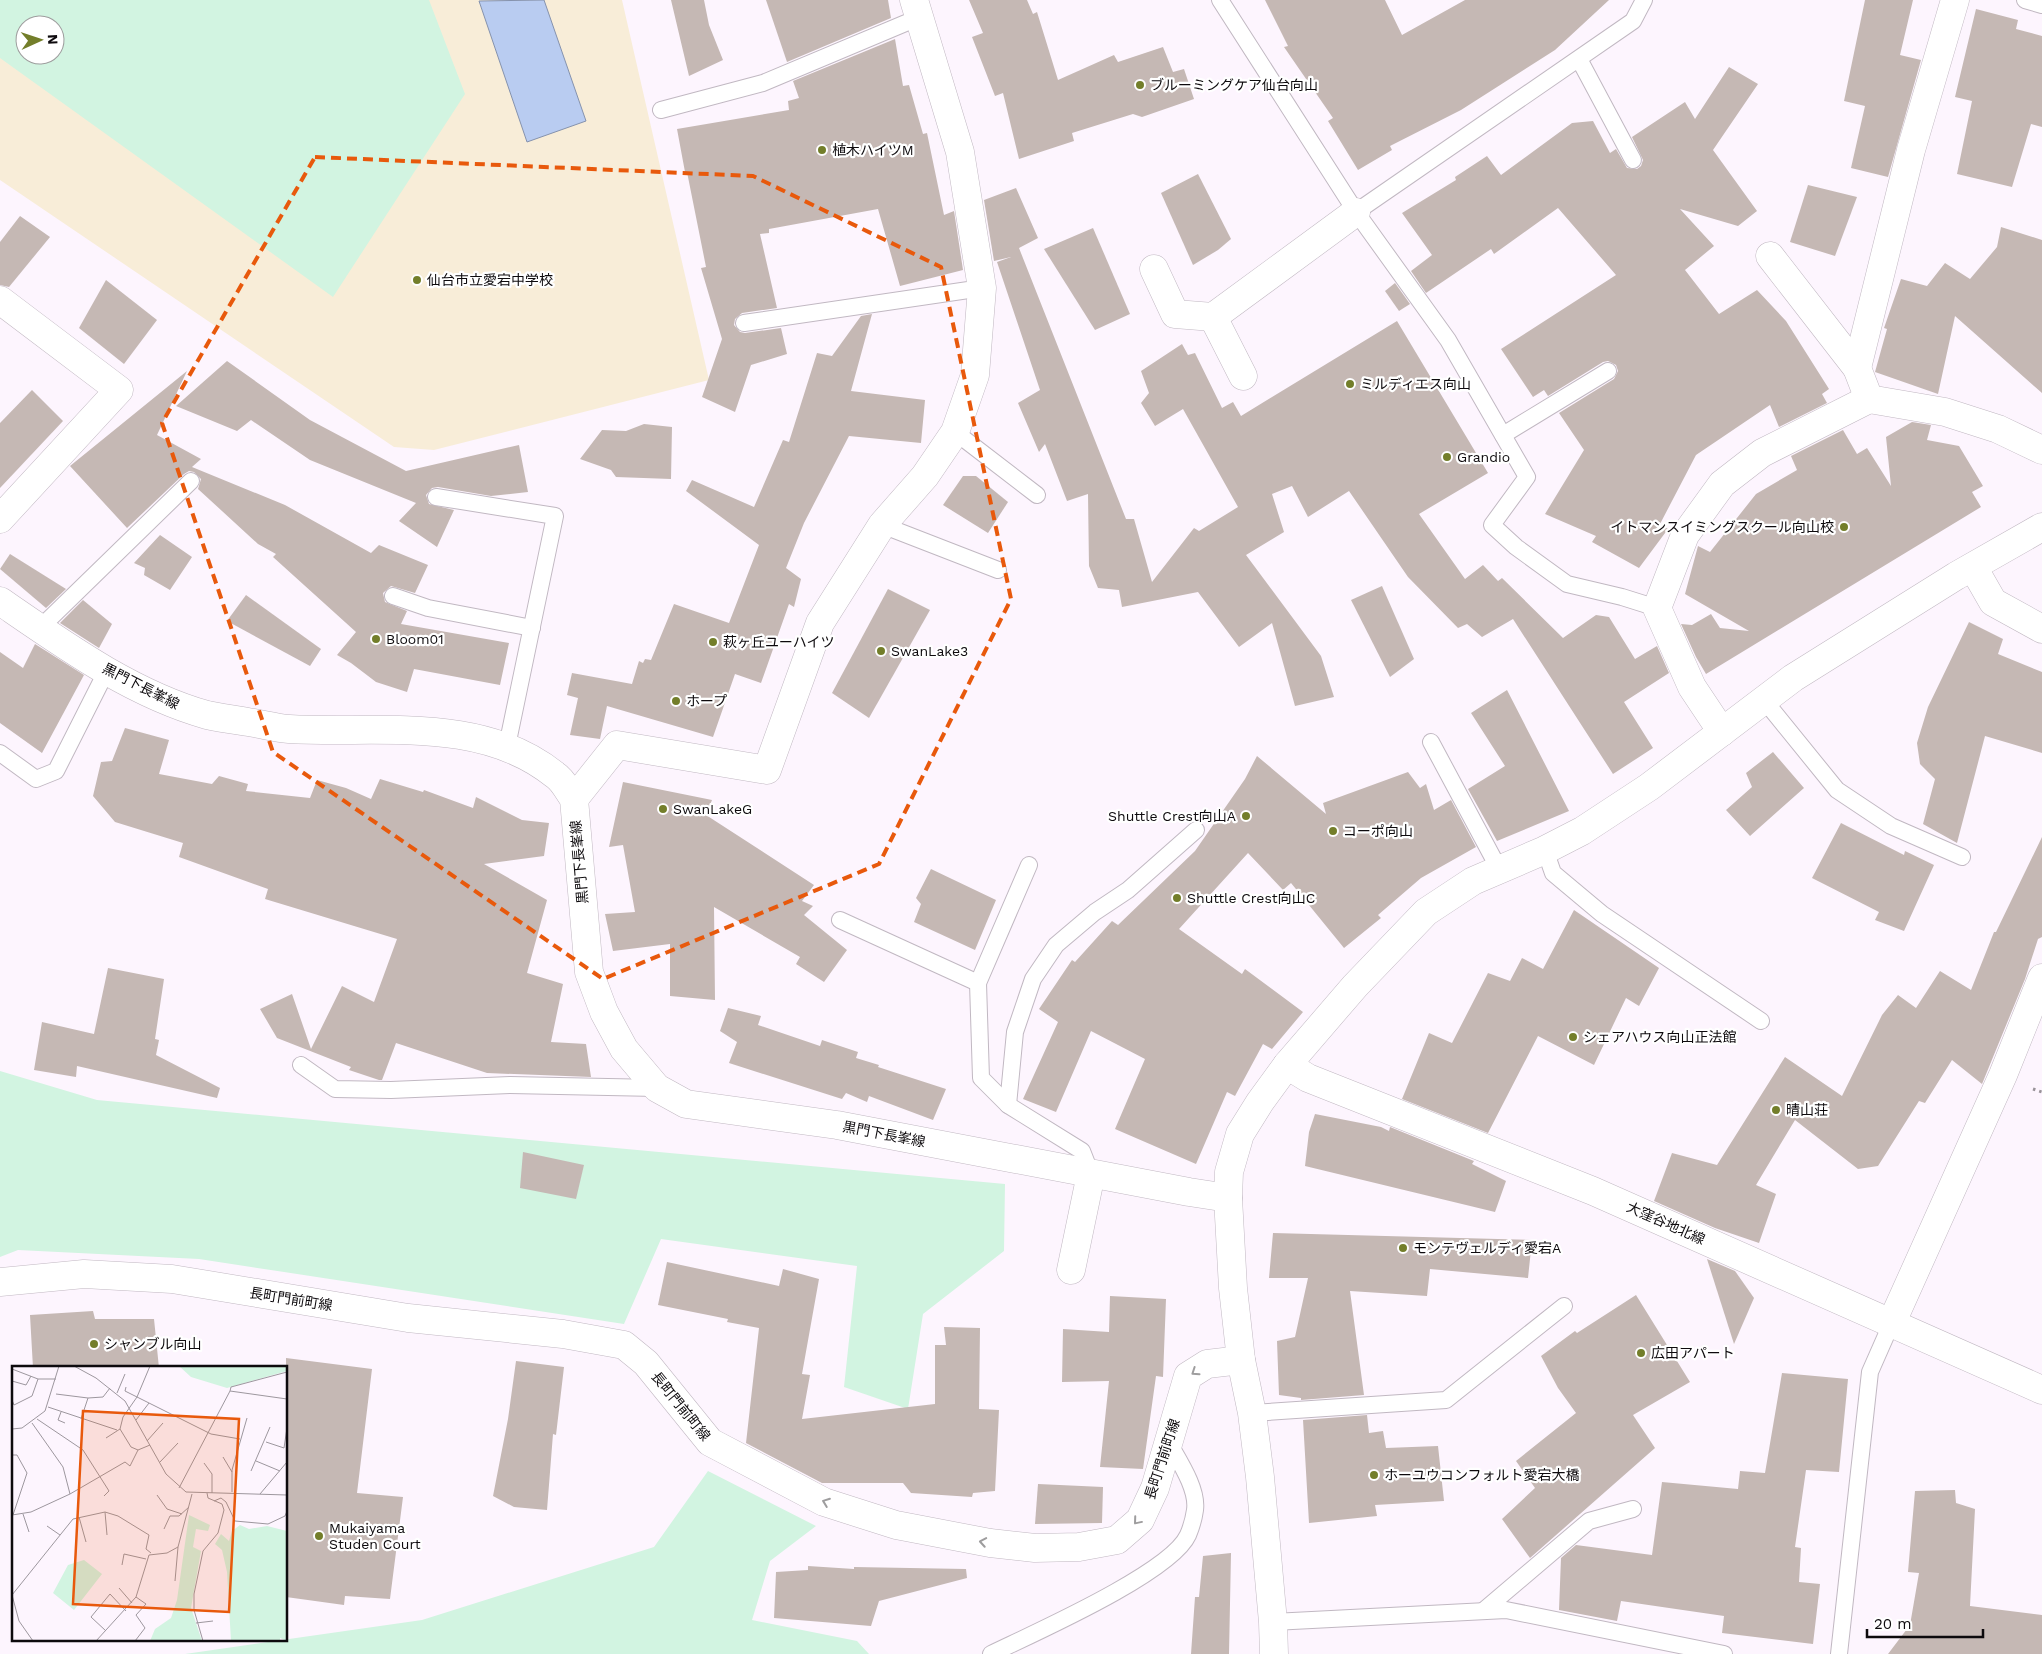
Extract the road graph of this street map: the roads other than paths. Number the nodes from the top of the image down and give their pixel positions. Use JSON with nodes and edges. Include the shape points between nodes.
{"nodes":[{"id":1,"x":1220,"y":0,"type":"edge"},
{"id":2,"x":1644,"y":0,"type":"edge"},
{"id":3,"x":1955,"y":0,"type":"edge"},
{"id":4,"x":2025,"y":0,"type":"edge"},
{"id":5,"x":2042,"y":5,"type":"edge"},
{"id":6,"x":917,"y":8,"type":"edge"},
{"id":7,"x":1579,"y":58,"type":"junction"},
{"id":8,"x":661,"y":110,"type":"dead end"},
{"id":9,"x":1633,"y":160,"type":"dead end"},
{"id":10,"x":1356,"y":212,"type":"junction"},
{"id":11,"x":1770,"y":256,"type":"dead end"},
{"id":12,"x":1154,"y":269,"type":"dead end"},
{"id":13,"x":982,"y":288,"type":"junction"},
{"id":14,"x":0,"y":300,"type":"edge"},
{"id":15,"x":1213,"y":317,"type":"junction"},
{"id":16,"x":744,"y":323,"type":"dead end"},
{"id":17,"x":1857,"y":368,"type":"junction"},
{"id":18,"x":1608,"y":371,"type":"dead end"},
{"id":19,"x":1243,"y":376,"type":"dead end"},
{"id":20,"x":1869,"y":398,"type":"junction"},
{"id":21,"x":955,"y":432,"type":"junction"},
{"id":22,"x":1503,"y":435,"type":"junction"},
{"id":23,"x":2042,"y":450,"type":"edge"},
{"id":24,"x":191,"y":481,"type":"dead end"},
{"id":25,"x":1037,"y":495,"type":"dead end"},
{"id":26,"x":436,"y":497,"type":"dead end"},
{"id":27,"x":0,"y":519,"type":"edge"},
{"id":28,"x":882,"y":525,"type":"junction"},
{"id":29,"x":2042,"y":527,"type":"edge"},
{"id":30,"x":1974,"y":567,"type":"junction"},
{"id":31,"x":998,"y":570,"type":"dead end"},
{"id":32,"x":393,"y":596,"type":"dead end"},
{"id":33,"x":0,"y":601,"type":"edge"},
{"id":34,"x":1657,"y":608,"type":"junction"},
{"id":35,"x":40,"y":628,"type":"junction"},
{"id":36,"x":532,"y":628,"type":"junction"},
{"id":37,"x":2042,"y":629,"type":"edge"},
{"id":38,"x":108,"y":670,"type":"junction"},
{"id":39,"x":1764,"y":700,"type":"junction"},
{"id":40,"x":1722,"y":732,"type":"junction"},
{"id":41,"x":1430,"y":742,"type":"dead end"},
{"id":42,"x":507,"y":746,"type":"junction"},
{"id":43,"x":0,"y":753,"type":"edge"},
{"id":44,"x":574,"y":799,"type":"junction"},
{"id":45,"x":1196,"y":830,"type":"dead end"},
{"id":46,"x":1545,"y":850,"type":"junction"},
{"id":47,"x":1962,"y":857,"type":"dead end"},
{"id":48,"x":1029,"y":865,"type":"dead end"},
{"id":49,"x":1499,"y":869,"type":"junction"},
{"id":50,"x":840,"y":920,"type":"dead end"},
{"id":51,"x":2042,"y":978,"type":"edge"},
{"id":52,"x":978,"y":983,"type":"junction"},
{"id":53,"x":1761,"y":1022,"type":"dead end"},
{"id":54,"x":300,"y":1065,"type":"dead end"},
{"id":55,"x":1287,"y":1065,"type":"junction"},
{"id":56,"x":657,"y":1088,"type":"junction"},
{"id":57,"x":1008,"y":1105,"type":"junction"},
{"id":58,"x":1091,"y":1174,"type":"junction"},
{"id":59,"x":1228,"y":1198,"type":"junction"},
{"id":60,"x":1071,"y":1270,"type":"dead end"},
{"id":61,"x":0,"y":1282,"type":"edge"},
{"id":62,"x":1564,"y":1306,"type":"dead end"},
{"id":63,"x":1892,"y":1322,"type":"junction"},
{"id":64,"x":1241,"y":1360,"type":"junction"},
{"id":65,"x":2042,"y":1390,"type":"edge"},
{"id":66,"x":1252,"y":1413,"type":"junction"},
{"id":67,"x":1169,"y":1443,"type":"junction"},
{"id":68,"x":1633,"y":1509,"type":"dead end"},
{"id":69,"x":1483,"y":1611,"type":"junction"},
{"id":70,"x":1273,"y":1622,"type":"junction"},
{"id":71,"x":991,"y":1654,"type":"edge"},
{"id":72,"x":1274,"y":1654,"type":"edge"},
{"id":73,"x":1724,"y":1654,"type":"edge"},
{"id":74,"x":1839,"y":1654,"type":"edge"}],
"edges":[{"from":1,"to":10,"type":"lane"},
{"from":2,"to":7,"type":"lane","via":[[1633,22]]},
{"from":3,"to":17,"type":"street","via":[[1912,150]]},
{"from":4,"to":5,"type":"lane"},
{"from":6,"to":8,"type":"lane","via":[[763,83]]},
{"from":6,"to":13,"type":"street","via":[[960,152]]},
{"from":7,"to":9,"type":"lane"},
{"from":7,"to":10,"type":"lane"},
{"from":10,"to":15,"type":"street"},
{"from":10,"to":22,"type":"lane","via":[[1448,340]]},
{"from":11,"to":17,"type":"street"},
{"from":12,"to":15,"type":"street","via":[[1175,314]]},
{"from":13,"to":16,"type":"lane"},
{"from":13,"to":21,"type":"street","via":[[975,375]]},
{"from":14,"to":27,"type":"street","via":[[119,390]]},
{"from":15,"to":19,"type":"street"},
{"from":17,"to":20,"type":"street"},
{"from":18,"to":22,"type":"lane"},
{"from":20,"to":23,"type":"street","via":[[1945,412],[1998,428]]},
{"from":20,"to":34,"type":"street","via":[[1762,453],[1722,484],[1685,535]]},
{"from":21,"to":25,"type":"lane"},
{"from":21,"to":28,"type":"street","via":[[925,476]]},
{"from":22,"to":34,"type":"lane","via":[[1528,477],[1492,525],[1516,547],[1568,584]]},
{"from":24,"to":35,"type":"lane"},
{"from":26,"to":36,"type":"lane","via":[[555,516]]},
{"from":28,"to":31,"type":"lane"},
{"from":28,"to":44,"type":"street","via":[[820,623],[767,770],[617,745]]},
{"from":29,"to":30,"type":"street"},
{"from":30,"to":37,"type":"street","via":[[1993,602]]},
{"from":30,"to":39,"type":"street","via":[[1793,678]]},
{"from":32,"to":36,"type":"lane","via":[[428,608]]},
{"from":33,"to":35,"type":"street","name":"黒門下長峯線"},
{"from":34,"to":40,"type":"street","via":[[1692,687]]},
{"from":35,"to":38,"type":"street","name":"黒門下長峯線"},
{"from":36,"to":42,"type":"lane"},
{"from":38,"to":42,"type":"street","name":"黒門下長峯線","via":[[168,703],[210,716],[287,729],[426,731]]},
{"from":38,"to":43,"type":"lane","via":[[56,770],[36,779]]},
{"from":39,"to":40,"type":"street"},
{"from":39,"to":47,"type":"lane","via":[[1837,790],[1891,826]]},
{"from":40,"to":46,"type":"street","via":[[1649,787],[1582,831]]},
{"from":41,"to":49,"type":"lane"},
{"from":42,"to":44,"type":"street","name":"黒門下長峯線","via":[[557,776]]},
{"from":44,"to":56,"type":"street","name":"黒門下長峯線","via":[[588,972],[624,1050]]},
{"from":45,"to":57,"type":"lane","via":[[1128,890],[1095,912],[1056,945],[1034,979],[1016,1032]]},
{"from":46,"to":49,"type":"street"},
{"from":46,"to":53,"type":"lane","via":[[1553,874],[1602,914]]},
{"from":48,"to":52,"type":"lane"},
{"from":49,"to":55,"type":"street","via":[[1473,881],[1426,912],[1354,986]]},
{"from":50,"to":52,"type":"lane"},
{"from":51,"to":63,"type":"street","via":[[2003,1075]]},
{"from":52,"to":57,"type":"lane","via":[[981,1078]]},
{"from":54,"to":56,"type":"lane","via":[[335,1089],[391,1090],[510,1084]]},
{"from":55,"to":59,"type":"street","via":[[1240,1134],[1229,1172]]},
{"from":55,"to":63,"type":"street","name":"大窪谷地北線","via":[[1308,1078],[1593,1191]]},
{"from":56,"to":58,"type":"street","name":"黒門下長峯線","via":[[686,1104],[837,1125]]},
{"from":57,"to":58,"type":"lane","via":[[1082,1151]]},
{"from":58,"to":59,"type":"street","name":"黒門下長峯線"},
{"from":58,"to":60,"type":"street"},
{"from":59,"to":64,"type":"street"},
{"from":67,"to":61,"type":"street","name":"長町門前町線","one_way":true,"via":[[1155,1488],[1140,1520],[1117,1540],[1079,1547],[1035,1548],[990,1543],[896,1525],[824,1502],[710,1442],[646,1363],[624,1345],[563,1334],[408,1318],[172,1279],[84,1274]]},
{"from":62,"to":66,"type":"lane","via":[[1446,1400]]},
{"from":63,"to":65,"type":"street","name":"大窪谷地北線"},
{"from":63,"to":74,"type":"lane","via":[[1870,1372]]},
{"from":64,"to":66,"type":"street"},
{"from":64,"to":67,"type":"street","name":"長町門前町線","one_way":true,"via":[[1207,1364],[1188,1376]]},
{"from":66,"to":70,"type":"street"},
{"from":67,"to":71,"type":"lane","via":[[1191,1484],[1195,1508],[1188,1536],[1165,1561],[1108,1596]]},
{"from":68,"to":69,"type":"lane","via":[[1589,1521]]},
{"from":69,"to":70,"type":"lane"},
{"from":69,"to":73,"type":"lane","via":[[1506,1610]]},
{"from":70,"to":72,"type":"street"}]}
